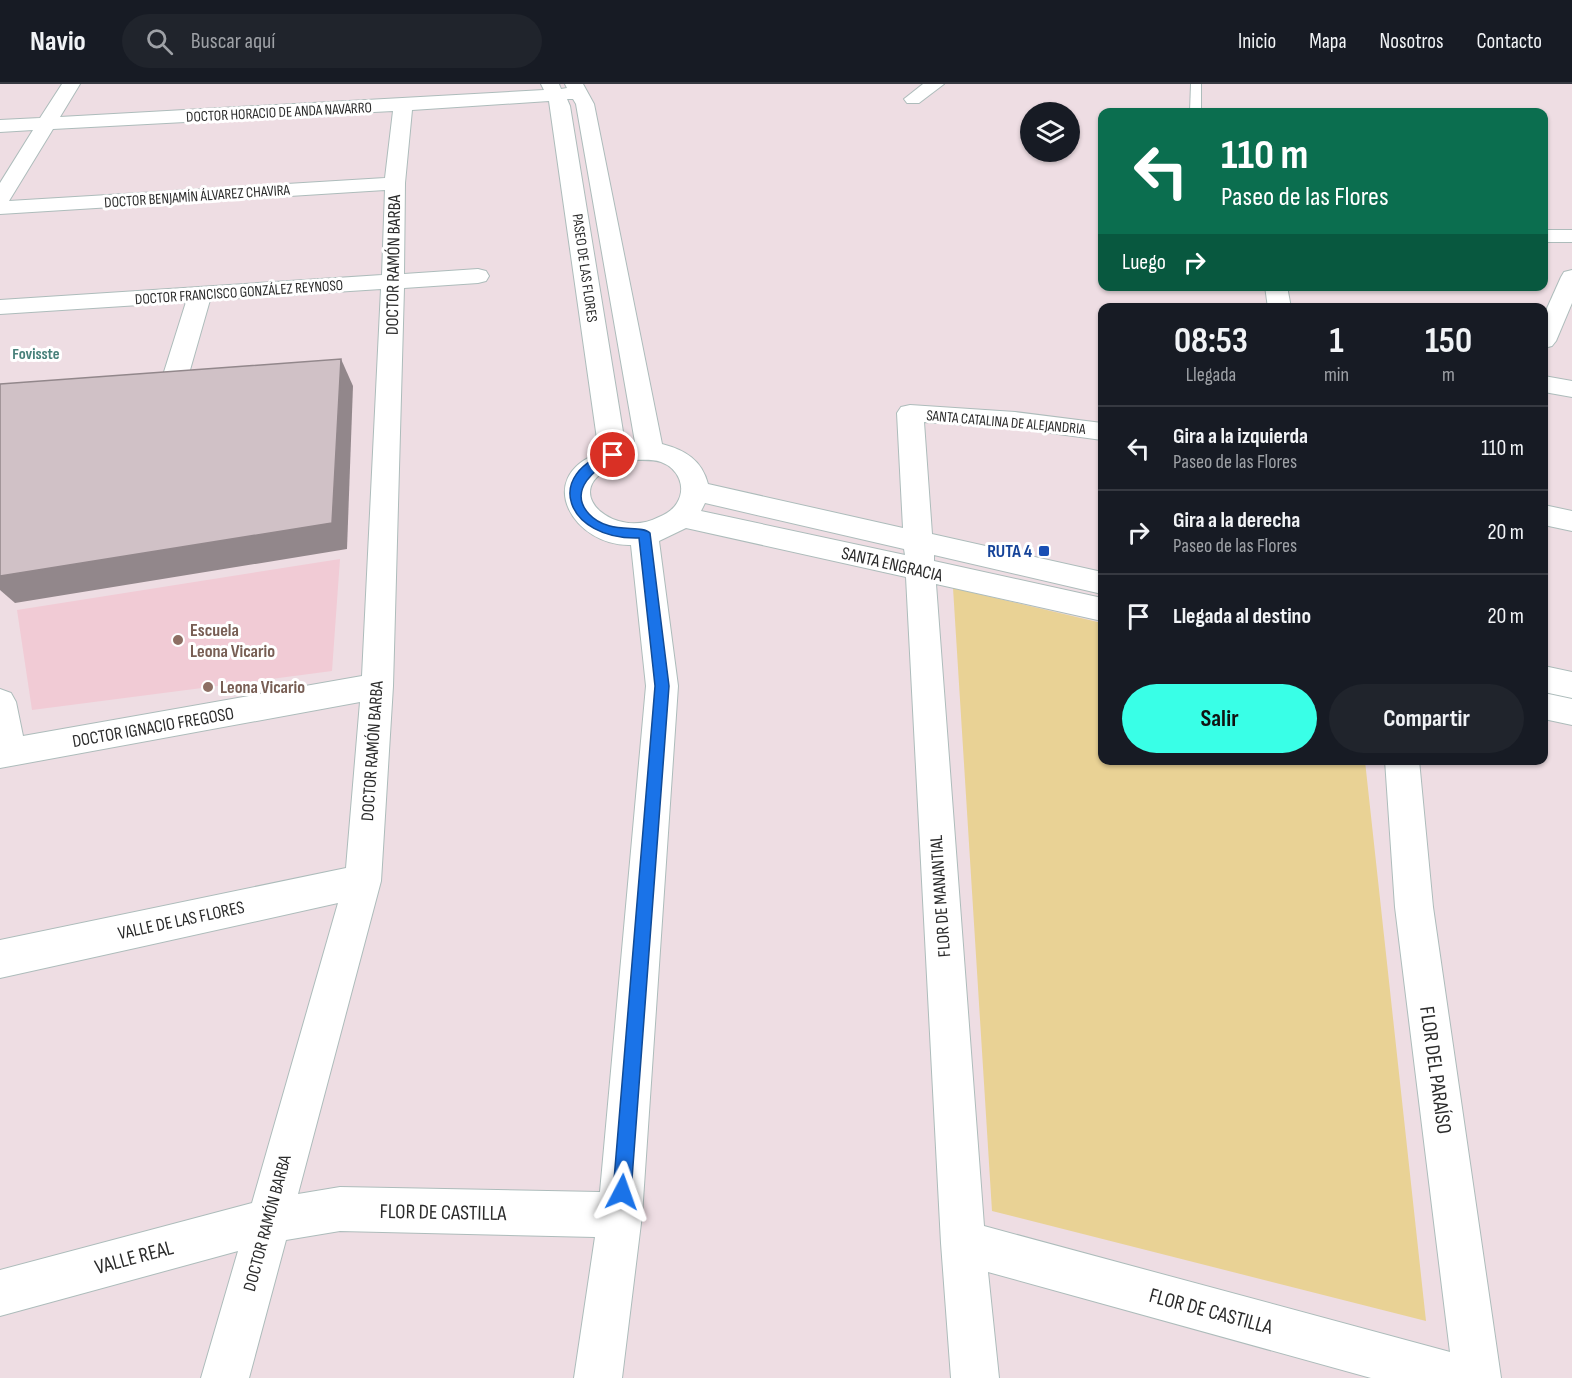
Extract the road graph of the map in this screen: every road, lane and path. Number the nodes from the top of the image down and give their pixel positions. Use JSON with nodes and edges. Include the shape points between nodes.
{"nodes":[{"id":1,"x":71,"y":84,"type":"edge"},
{"id":2,"x":935,"y":84,"type":"edge"},
{"id":3,"x":1196,"y":84,"type":"edge"},
{"id":4,"x":565,"y":89,"type":"edge"},
{"id":5,"x":914,"y":99,"type":"dead end"},
{"id":6,"x":403,"y":105,"type":"junction"},
{"id":7,"x":1196,"y":108,"type":"edge"},
{"id":8,"x":45,"y":124,"type":"junction"},
{"id":9,"x":0,"y":126,"type":"edge"},
{"id":10,"x":395,"y":183,"type":"junction"},
{"id":11,"x":0,"y":199,"type":"edge"},
{"id":12,"x":0,"y":208,"type":"edge"},
{"id":13,"x":1548,"y":236,"type":"edge"},
{"id":14,"x":1572,"y":236,"type":"edge"},
{"id":15,"x":478,"y":276,"type":"dead end"},
{"id":16,"x":1572,"y":277,"type":"edge"},
{"id":17,"x":393,"y":282,"type":"junction"},
{"id":18,"x":200,"y":296,"type":"junction"},
{"id":19,"x":0,"y":307,"type":"edge"},
{"id":20,"x":1548,"y":331,"type":"edge"},
{"id":21,"x":1548,"y":385,"type":"edge"},
{"id":22,"x":1572,"y":389,"type":"edge"},
{"id":23,"x":171,"y":391,"type":"edge"},
{"id":24,"x":909,"y":413,"type":"joint"},
{"id":25,"x":1098,"y":431,"type":"edge"},
{"id":26,"x":650,"y":451,"type":"junction"},
{"id":27,"x":613,"y":455,"type":"junction"},
{"id":28,"x":696,"y":491,"type":"junction"},
{"id":29,"x":1548,"y":516,"type":"edge"},
{"id":30,"x":682,"y":517,"type":"junction"},
{"id":31,"x":1572,"y":521,"type":"edge"},
{"id":32,"x":644,"y":533,"type":"junction"},
{"id":33,"x":918,"y":557,"type":"junction"},
{"id":34,"x":1098,"y":582,"type":"edge"},
{"id":35,"x":1098,"y":608,"type":"edge"},
{"id":36,"x":1548,"y":680,"type":"edge"},
{"id":37,"x":1572,"y":685,"type":"edge"},
{"id":38,"x":377,"y":686,"type":"junction"},
{"id":39,"x":0,"y":702,"type":"edge"},
{"id":40,"x":1548,"y":707,"type":"edge"},
{"id":41,"x":1572,"y":712,"type":"edge"},
{"id":42,"x":5,"y":754,"type":"edge"},
{"id":43,"x":1402,"y":765,"type":"edge"},
{"id":44,"x":363,"y":881,"type":"junction"},
{"id":45,"x":0,"y":959,"type":"edge"},
{"id":46,"x":620,"y":1215,"type":"junction"},
{"id":47,"x":268,"y":1221,"type":"junction"},
{"id":48,"x":963,"y":1243,"type":"junction"},
{"id":49,"x":0,"y":1293,"type":"edge"},
{"id":50,"x":225,"y":1378,"type":"edge"},
{"id":51,"x":598,"y":1378,"type":"edge"},
{"id":52,"x":975,"y":1378,"type":"edge"},
{"id":53,"x":1458,"y":1378,"type":"edge"},
{"id":54,"x":1477,"y":1378,"type":"edge"}],
"edges":[{"from":1,"to":8,"type":"street"},
{"from":2,"to":5,"type":"street"},
{"from":3,"to":7,"type":"lane"},
{"from":4,"to":6,"type":"street","name":"DOCTOR HORACIO DE ANDA NAVARRO"},
{"from":4,"to":26,"type":"street","name":"PASEO DE LAS FLORES","via":[[585,104]]},
{"from":4,"to":27,"type":"street","name":"PASEO DE LAS FLORES","via":[[561,106]]},
{"from":6,"to":8,"type":"street","name":"DOCTOR HORACIO DE ANDA NAVARRO"},
{"from":6,"to":10,"type":"street","name":"DOCTOR RAMÓN BARBA"},
{"from":8,"to":9,"type":"street","name":"DOCTOR HORACIO DE ANDA NAVARRO"},
{"from":8,"to":11,"type":"street"},
{"from":10,"to":12,"type":"street","name":"DOCTOR BENJAMÍN ÁLVAREZ CHAVIRA"},
{"from":10,"to":17,"type":"street","name":"DOCTOR RAMÓN BARBA"},
{"from":13,"to":14,"type":"street"},
{"from":15,"to":17,"type":"street","name":"DOCTOR FRANCISCO GONZÁLEZ REYNOSO"},
{"from":16,"to":20,"type":"street"},
{"from":17,"to":18,"type":"street","name":"DOCTOR FRANCISCO GONZÁLEZ REYNOSO"},
{"from":17,"to":38,"type":"street","name":"DOCTOR RAMÓN BARBA"},
{"from":18,"to":19,"type":"street","name":"DOCTOR FRANCISCO GONZÁLEZ REYNOSO"},
{"from":18,"to":23,"type":"street"},
{"from":21,"to":22,"type":"street"},
{"from":24,"to":25,"type":"street","name":"SANTA CATALINA DE ALEJANDRIA","via":[[1015,420]]},
{"from":24,"to":33,"type":"street","name":"FLOR DE MANANTIAL"},
{"from":26,"to":27,"type":"street"},
{"from":26,"to":28,"type":"street","via":[[672,456],[688,467]]},
{"from":27,"to":32,"type":"street","via":[[582,476],[576,490],[577,506],[586,519],[601,529],[621,534]]},
{"from":28,"to":30,"type":"street"},
{"from":28,"to":33,"type":"street","name":"SANTA ENGRACIA"},
{"from":29,"to":31,"type":"street"},
{"from":30,"to":32,"type":"street"},
{"from":30,"to":33,"type":"street","name":"SANTA ENGRACIA"},
{"from":32,"to":46,"type":"street","via":[[662,686]]},
{"from":33,"to":34,"type":"street","name":"SANTA ENGRACIA"},
{"from":33,"to":35,"type":"street","name":"SANTA ENGRACIA"},
{"from":33,"to":48,"type":"street","name":"FLOR DE MANANTIAL"},
{"from":36,"to":37,"type":"street"},
{"from":38,"to":42,"type":"street","name":"DOCTOR IGNACIO FREGOSO"},
{"from":38,"to":44,"type":"street","name":"DOCTOR RAMÓN BARBA"},
{"from":39,"to":42,"type":"street"},
{"from":40,"to":41,"type":"street"},
{"from":43,"to":54,"type":"street","name":"FLOR DEL PARAÍSO","via":[[1414,907]]},
{"from":44,"to":45,"type":"street","name":"VALLE DE LAS FLORES"},
{"from":44,"to":47,"type":"street","name":"DOCTOR RAMÓN BARBA"},
{"from":46,"to":47,"type":"street","name":"FLOR DE CASTILLA","via":[[340,1209]]},
{"from":46,"to":51,"type":"street"},
{"from":47,"to":49,"type":"street","name":"VALLE REAL"},
{"from":47,"to":50,"type":"street","name":"DOCTOR RAMÓN BARBA"},
{"from":48,"to":52,"type":"street","name":"FLOR DE MANANTIAL"},
{"from":48,"to":53,"type":"street","name":"FLOR DE CASTILLA"}]}
